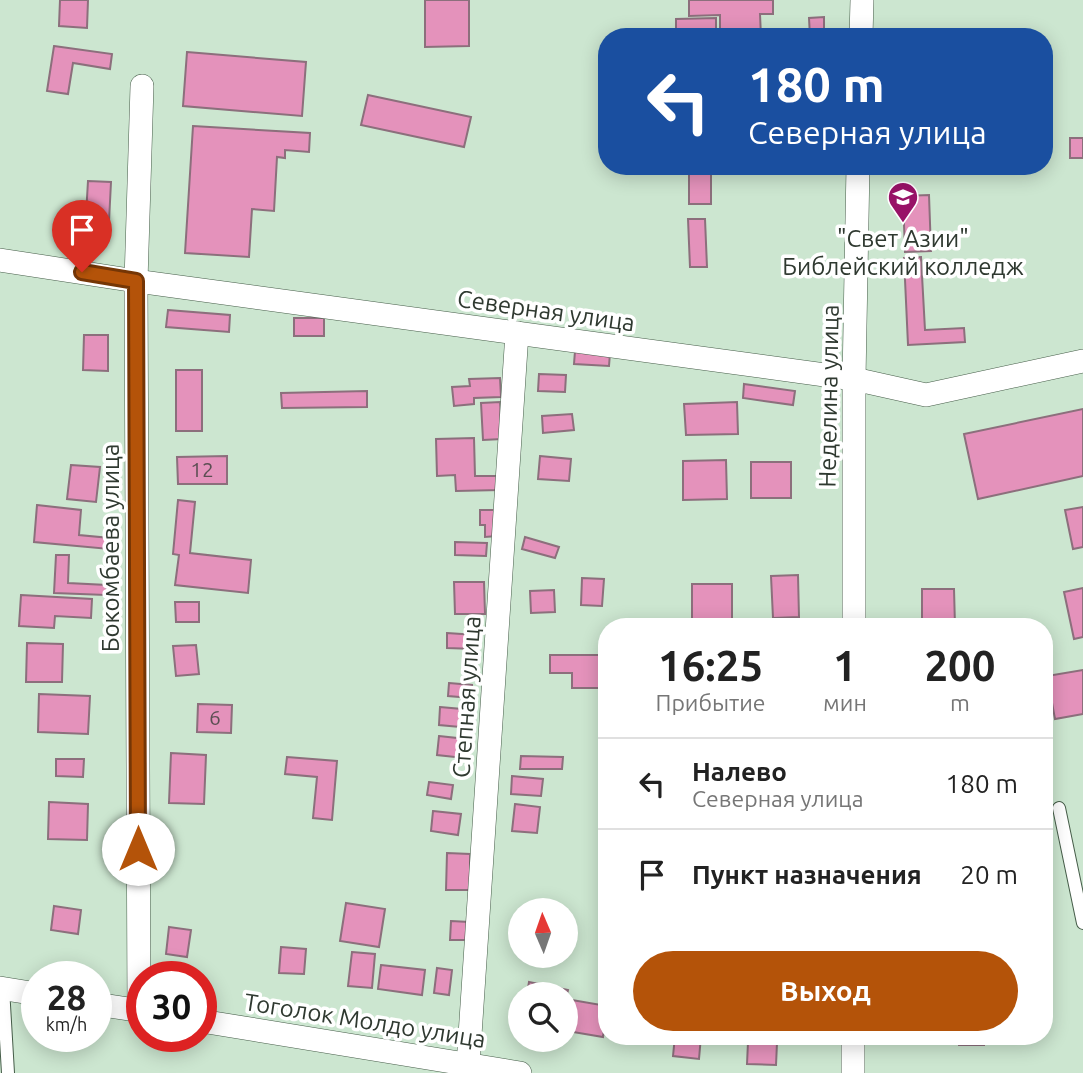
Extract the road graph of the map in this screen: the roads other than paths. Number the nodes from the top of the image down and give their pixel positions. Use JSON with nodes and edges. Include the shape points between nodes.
{"nodes":[{"id":1,"x":862,"y":0,"type":"edge"},
{"id":2,"x":861,"y":28,"type":"edge"},
{"id":3,"x":142,"y":86,"type":"dead end"},
{"id":4,"x":859,"y":175,"type":"edge"},
{"id":5,"x":0,"y":260,"type":"edge"},
{"id":6,"x":136,"y":281,"type":"junction"},
{"id":7,"x":517,"y":334,"type":"junction"},
{"id":8,"x":1083,"y":361,"type":"edge"},
{"id":9,"x":854,"y":379,"type":"junction"},
{"id":10,"x":854,"y":618,"type":"edge"},
{"id":11,"x":1059,"y":808,"type":"dead end"},
{"id":12,"x":1083,"y":923,"type":"edge"},
{"id":13,"x":141,"y":961,"type":"edge"},
{"id":14,"x":2,"y":988,"type":"edge"},
{"id":15,"x":21,"y":991,"type":"edge"},
{"id":16,"x":217,"y":1024,"type":"edge"},
{"id":17,"x":853,"y":1045,"type":"edge"},
{"id":18,"x":468,"y":1065,"type":"junction"},
{"id":19,"x":444,"y":1067,"type":"edge"},
{"id":20,"x":8,"y":1073,"type":"edge"},
{"id":21,"x":520,"y":1073,"type":"edge"},
{"id":22,"x":853,"y":1073,"type":"edge"}],
"edges":[{"from":1,"to":2,"type":"street"},
{"from":3,"to":6,"type":"street","name":"Бокомбаева улица"},
{"from":4,"to":9,"type":"street","name":"Неделина улица"},
{"from":5,"to":6,"type":"street","name":"Северная улица"},
{"from":6,"to":7,"type":"street","name":"Северная улица"},
{"from":6,"to":13,"type":"street","name":"Бокомбаева улица"},
{"from":7,"to":9,"type":"street","name":"Северная улица"},
{"from":7,"to":18,"type":"street","name":"Степная улица"},
{"from":8,"to":9,"type":"street","name":"Северная улица","via":[[926,395]]},
{"from":9,"to":10,"type":"street","name":"Неделина улица"},
{"from":11,"to":12,"type":"lane"},
{"from":14,"to":15,"type":"street"},
{"from":14,"to":20,"type":"lane"},
{"from":16,"to":19,"type":"street","name":"Тоголок Молдо улица"},
{"from":17,"to":22,"type":"street"},
{"from":18,"to":19,"type":"street","name":"Тоголок Молдо улица"},
{"from":18,"to":21,"type":"street","name":"Тоголок Молдо улица"}]}
